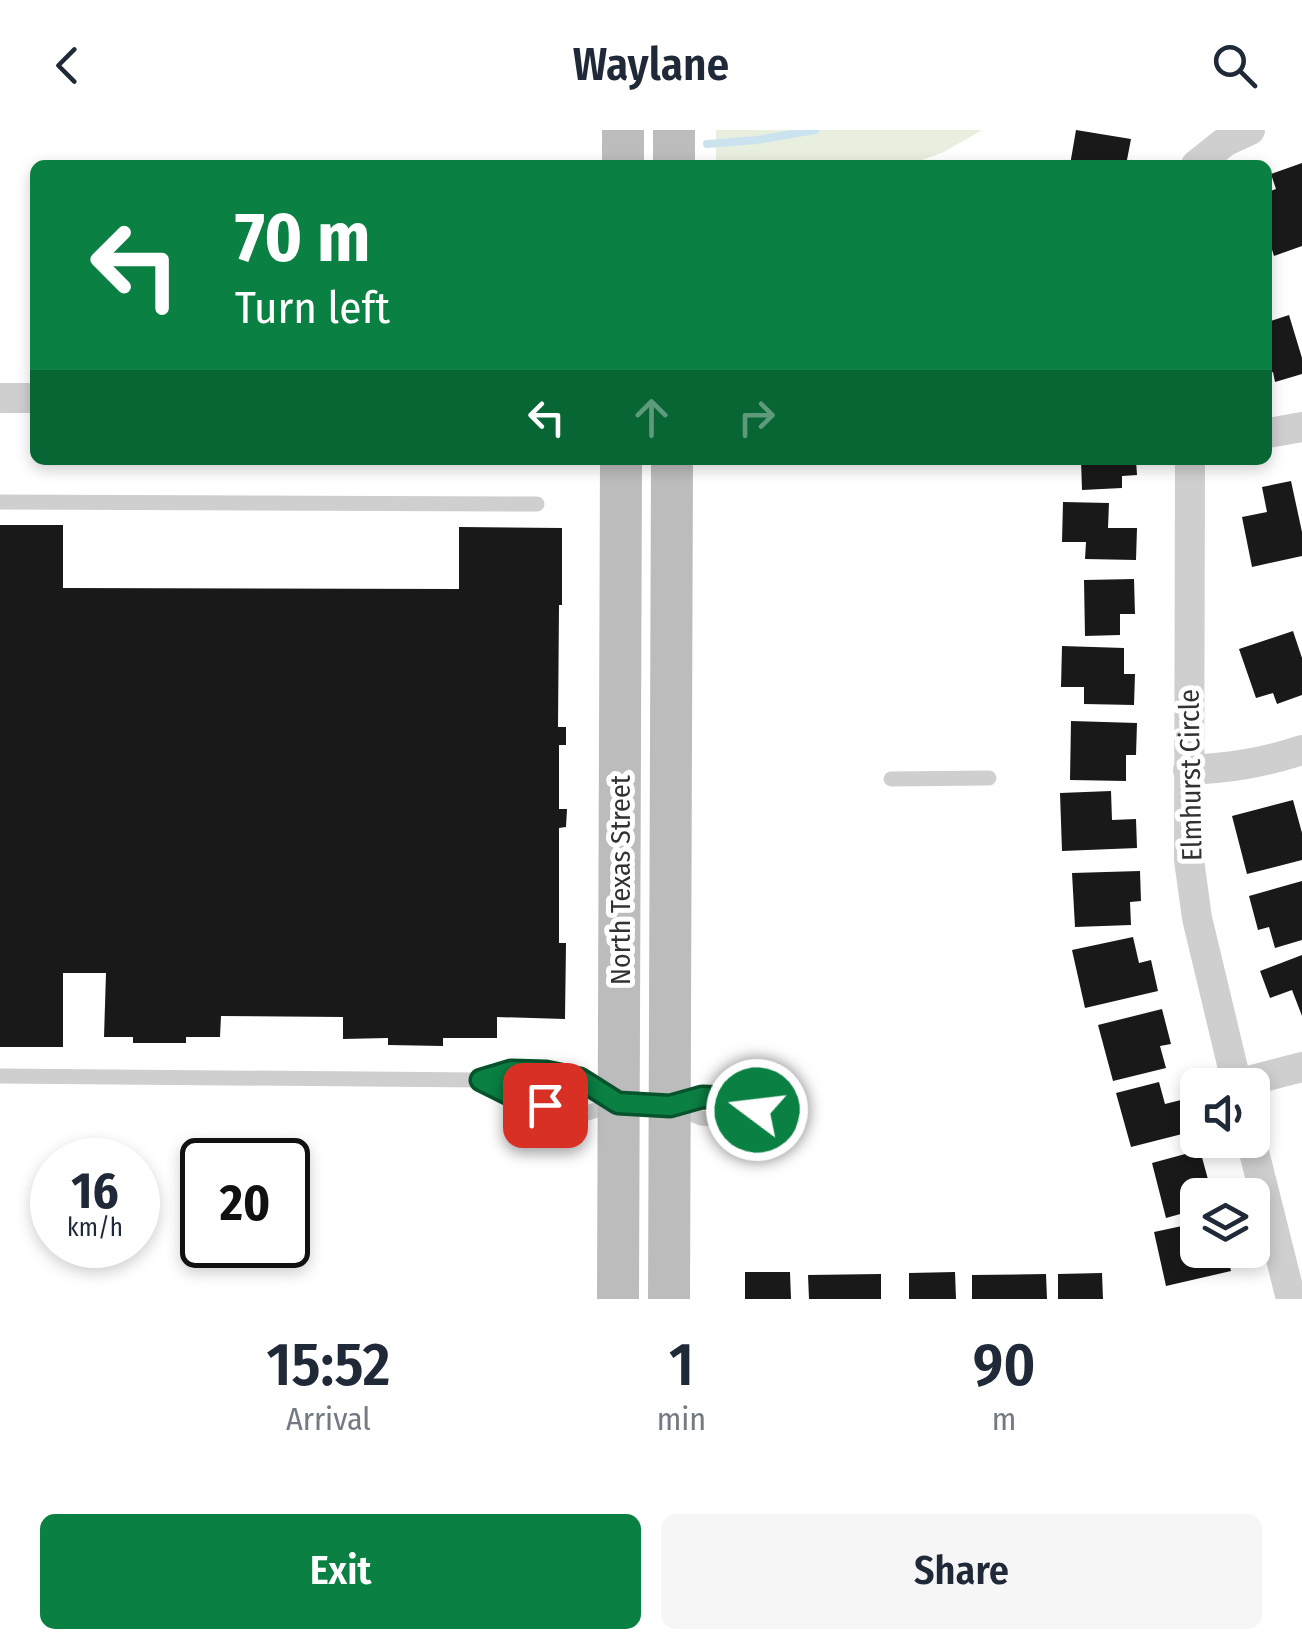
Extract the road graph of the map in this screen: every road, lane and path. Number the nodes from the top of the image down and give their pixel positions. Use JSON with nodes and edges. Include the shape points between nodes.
{"nodes":[{"id":1,"x":624,"y":130,"type":"edge"},
{"id":2,"x":674,"y":130,"type":"edge"},
{"id":3,"x":1250,"y":130,"type":"edge"},
{"id":4,"x":623,"y":160,"type":"edge"},
{"id":5,"x":674,"y":160,"type":"edge"},
{"id":6,"x":1203,"y":160,"type":"edge"},
{"id":7,"x":0,"y":398,"type":"edge"},
{"id":8,"x":30,"y":398,"type":"edge"},
{"id":9,"x":1302,"y":427,"type":"edge"},
{"id":10,"x":1272,"y":432,"type":"edge"},
{"id":11,"x":621,"y":465,"type":"edge"},
{"id":12,"x":672,"y":465,"type":"edge"},
{"id":13,"x":1190,"y":465,"type":"edge"},
{"id":14,"x":0,"y":502,"type":"edge"},
{"id":15,"x":536,"y":504,"type":"dead end"},
{"id":16,"x":1302,"y":750,"type":"edge"},
{"id":17,"x":1188,"y":770,"type":"junction"},
{"id":18,"x":989,"y":778,"type":"dead end"},
{"id":19,"x":891,"y":779,"type":"dead end"},
{"id":20,"x":1302,"y":1067,"type":"edge"},
{"id":21,"x":1233,"y":1068,"type":"edge"},
{"id":22,"x":0,"y":1076,"type":"edge"},
{"id":23,"x":1270,"y":1076,"type":"edge"},
{"id":24,"x":481,"y":1080,"type":"junction"},
{"id":25,"x":618,"y":1103,"type":"junction"},
{"id":26,"x":670,"y":1106,"type":"junction"},
{"id":27,"x":1255,"y":1158,"type":"edge"},
{"id":28,"x":618,"y":1299,"type":"edge"},
{"id":29,"x":669,"y":1299,"type":"edge"},
{"id":30,"x":1292,"y":1299,"type":"edge"}],
"edges":[{"from":1,"to":4,"type":"main road"},
{"from":2,"to":5,"type":"main road"},
{"from":3,"to":6,"type":"street"},
{"from":7,"to":8,"type":"street"},
{"from":9,"to":10,"type":"street"},
{"from":11,"to":25,"type":"main road","name":"North Texas Street"},
{"from":12,"to":26,"type":"main road","name":"North Texas Street"},
{"from":13,"to":17,"type":"street","name":"Elmhurst Circle"},
{"from":14,"to":15,"type":"lane"},
{"from":16,"to":17,"type":"street","via":[[1231,768]]},
{"from":17,"to":21,"type":"street","name":"Elmhurst Circle","via":[[1197,918]]},
{"from":18,"to":19,"type":"lane"},
{"from":20,"to":23,"type":"street"},
{"from":22,"to":24,"type":"lane"},
{"from":24,"to":25,"type":"lane","via":[[581,1115]]},
{"from":24,"to":25,"type":"lane","via":[[511,1071],[546,1072],[580,1079]]},
{"from":25,"to":26,"type":"lane"},
{"from":25,"to":28,"type":"main road","name":"North Texas Street"},
{"from":26,"to":26,"type":"lane","via":[[701,1118],[763,1132],[757,1110],[732,1098]]},
{"from":26,"to":29,"type":"main road","name":"North Texas Street"},
{"from":27,"to":30,"type":"street"}]}
